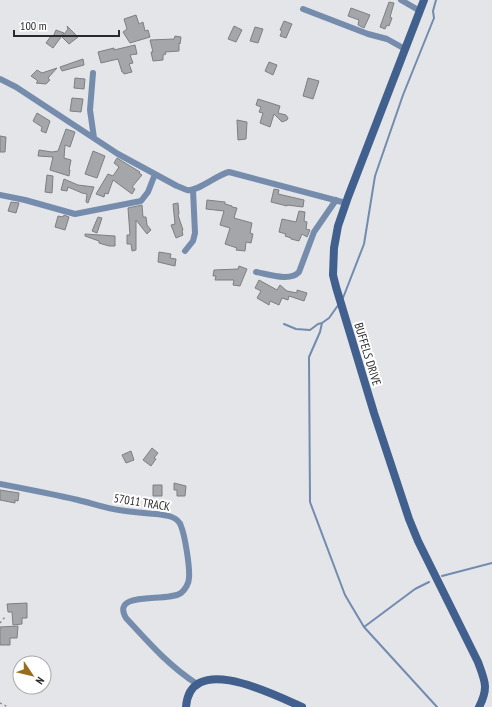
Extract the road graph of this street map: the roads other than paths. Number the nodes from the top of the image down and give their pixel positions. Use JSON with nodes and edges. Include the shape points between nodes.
{"nodes":[{"id":1,"x":401,"y":0,"type":"edge"},
{"id":2,"x":424,"y":0,"type":"edge"},
{"id":3,"x":303,"y":9,"type":"dead end"},
{"id":4,"x":420,"y":11,"type":"junction"},
{"id":5,"x":405,"y":49,"type":"junction"},
{"id":6,"x":93,"y":73,"type":"dead end"},
{"id":7,"x":0,"y":79,"type":"edge"},
{"id":8,"x":94,"y":138,"type":"junction"},
{"id":9,"x":155,"y":174,"type":"junction"},
{"id":10,"x":193,"y":190,"type":"junction"},
{"id":11,"x":0,"y":195,"type":"edge"},
{"id":12,"x":336,"y":200,"type":"junction"},
{"id":13,"x":346,"y":203,"type":"junction"},
{"id":14,"x":186,"y":251,"type":"dead end"},
{"id":15,"x":256,"y":272,"type":"dead end"},
{"id":16,"x":0,"y":484,"type":"edge"},
{"id":17,"x":197,"y":684,"type":"junction"},
{"id":18,"x":186,"y":707,"type":"edge"},
{"id":19,"x":302,"y":707,"type":"edge"},
{"id":20,"x":479,"y":707,"type":"edge"}],
"edges":[{"from":1,"to":4,"type":"street"},
{"from":2,"to":4,"type":"street","name":"BUFFELS DRIVE"},
{"from":3,"to":5,"type":"street","via":[[387,39]]},
{"from":4,"to":5,"type":"street","name":"BUFFELS DRIVE"},
{"from":5,"to":13,"type":"street","name":"BUFFELS DRIVE"},
{"from":6,"to":8,"type":"street","via":[[90,110]]},
{"from":7,"to":8,"type":"street"},
{"from":8,"to":9,"type":"street"},
{"from":9,"to":10,"type":"street","via":[[187,190]]},
{"from":9,"to":11,"type":"street","via":[[142,200],[81,213],[69,213]]},
{"from":10,"to":12,"type":"street","via":[[229,172]]},
{"from":10,"to":14,"type":"street","via":[[195,233]]},
{"from":12,"to":13,"type":"street"},
{"from":12,"to":15,"type":"street","via":[[314,232],[296,276]]},
{"from":13,"to":20,"type":"street","name":"BUFFELS DRIVE","via":[[334,248],[333,275],[336,287],[409,518],[484,678],[485,696]]},
{"from":16,"to":17,"type":"street","name":"57011 TRACK","via":[[118,510],[169,516],[177,520],[183,533],[189,570],[186,587],[174,596],[132,600],[125,603],[122,612],[167,662]]},
{"from":17,"to":18,"type":"street","via":[[189,692]]},
{"from":17,"to":19,"type":"street","via":[[219,679],[239,682]]}]}
